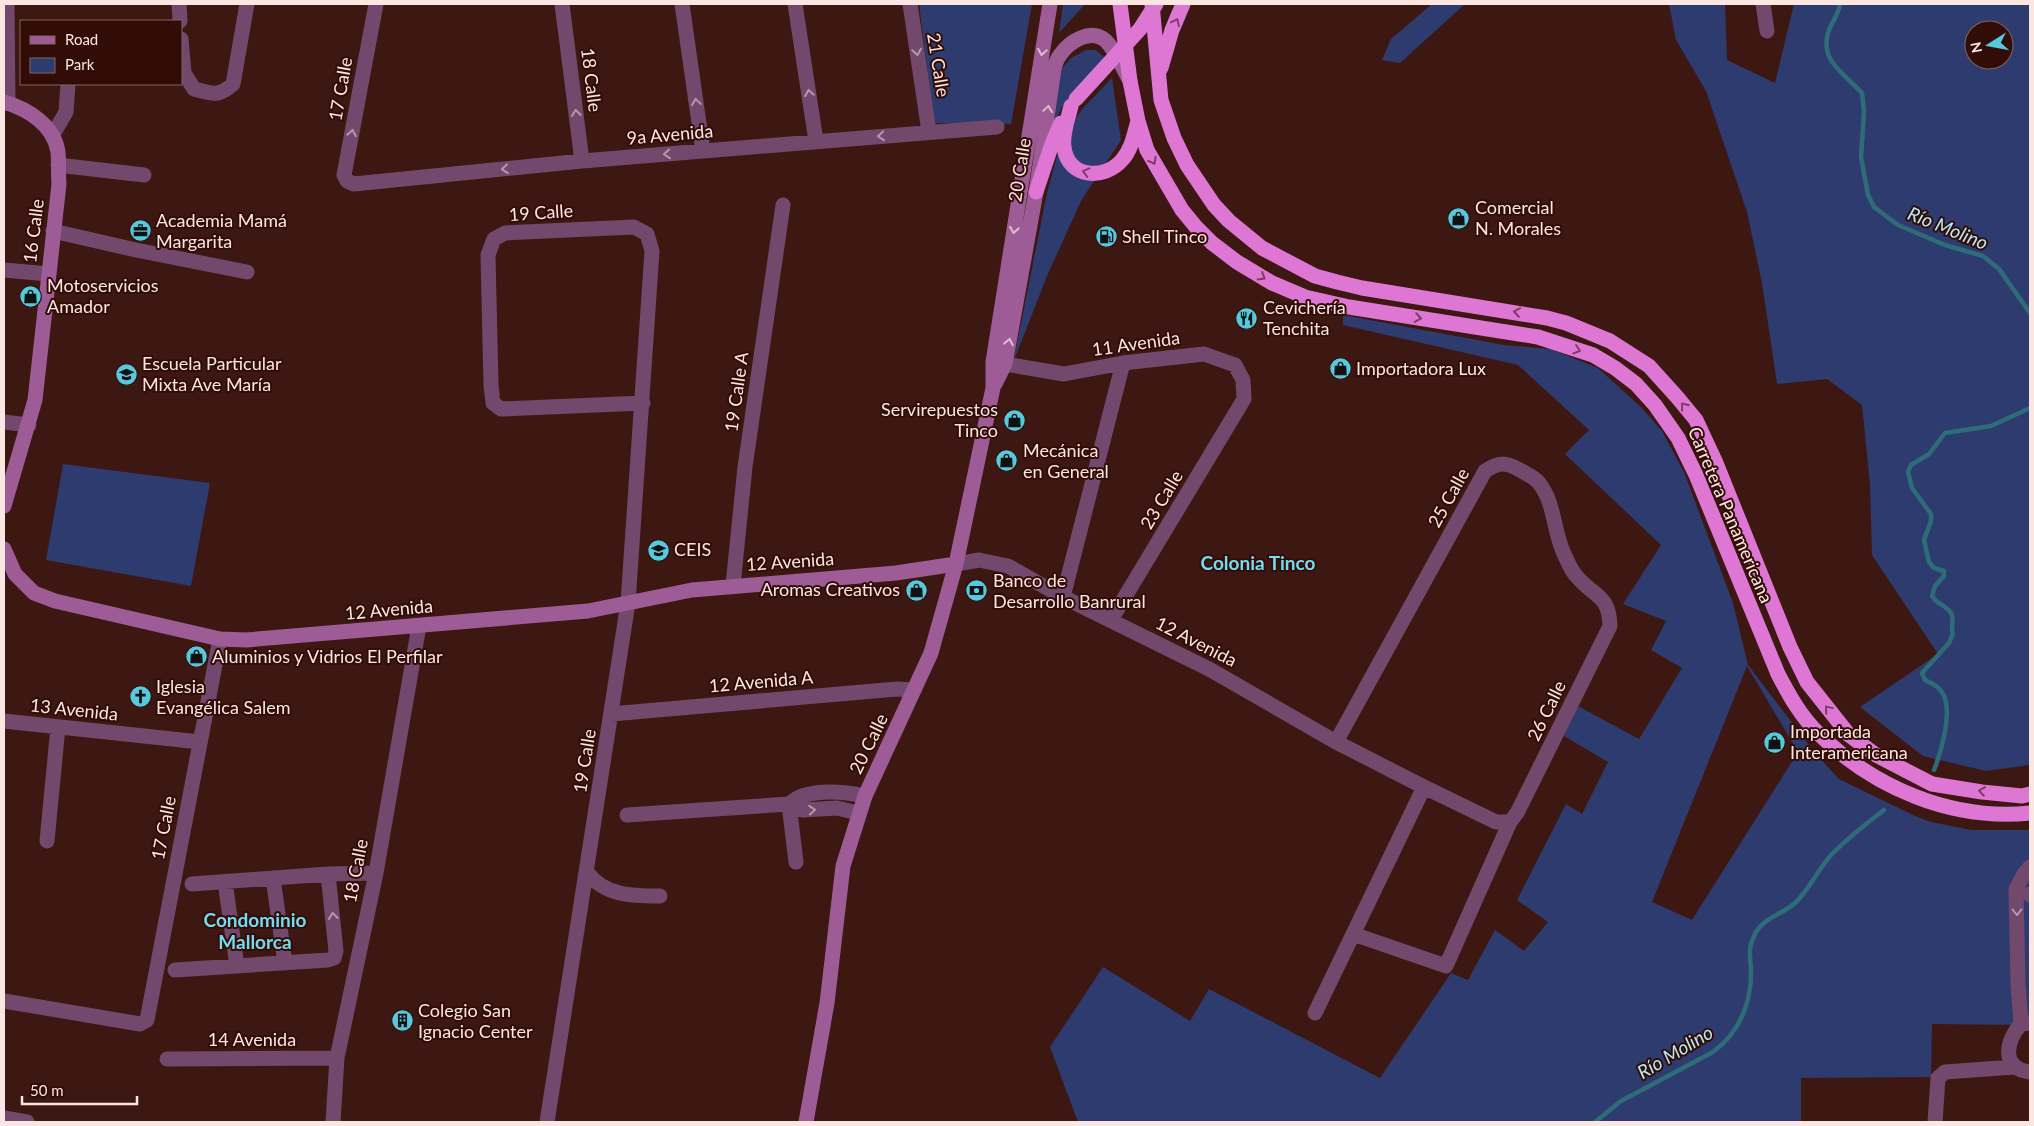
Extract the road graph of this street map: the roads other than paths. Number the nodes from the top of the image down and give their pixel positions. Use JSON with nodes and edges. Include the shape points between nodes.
{"nodes":[{"id":1,"x":7,"y":4,"type":"edge"},
{"id":2,"x":179,"y":4,"type":"edge"},
{"id":3,"x":247,"y":4,"type":"edge"},
{"id":4,"x":376,"y":4,"type":"edge"},
{"id":5,"x":562,"y":4,"type":"edge"},
{"id":6,"x":682,"y":4,"type":"edge"},
{"id":7,"x":795,"y":4,"type":"edge"},
{"id":8,"x":910,"y":4,"type":"edge"},
{"id":9,"x":1050,"y":4,"type":"edge"},
{"id":10,"x":1120,"y":4,"type":"edge"},
{"id":11,"x":1152,"y":4,"type":"edge"},
{"id":12,"x":1156,"y":4,"type":"edge"},
{"id":13,"x":1183,"y":4,"type":"edge"},
{"id":14,"x":1763,"y":4,"type":"edge"},
{"id":15,"x":180,"y":20,"type":"edge"},
{"id":16,"x":1767,"y":31,"type":"dead end"},
{"id":17,"x":182,"y":50,"type":"edge"},
{"id":18,"x":1160,"y":74,"type":"junction"},
{"id":19,"x":1130,"y":81,"type":"junction"},
{"id":20,"x":68,"y":85,"type":"edge"},
{"id":21,"x":6,"y":103,"type":"edge"},
{"id":22,"x":1074,"y":103,"type":"junction"},
{"id":23,"x":1138,"y":120,"type":"junction"},
{"id":24,"x":997,"y":127,"type":"dead end"},
{"id":25,"x":930,"y":132,"type":"junction"},
{"id":26,"x":52,"y":136,"type":"junction"},
{"id":27,"x":816,"y":141,"type":"junction"},
{"id":28,"x":703,"y":151,"type":"junction"},
{"id":29,"x":582,"y":161,"type":"junction"},
{"id":30,"x":58,"y":165,"type":"junction"},
{"id":31,"x":144,"y":175,"type":"dead end"},
{"id":32,"x":347,"y":181,"type":"joint"},
{"id":33,"x":1036,"y":192,"type":"junction"},
{"id":34,"x":783,"y":205,"type":"dead end"},
{"id":35,"x":53,"y":231,"type":"junction"},
{"id":36,"x":4,"y":270,"type":"edge"},
{"id":37,"x":247,"y":272,"type":"dead end"},
{"id":38,"x":48,"y":274,"type":"junction"},
{"id":39,"x":1123,"y":363,"type":"junction"},
{"id":40,"x":1005,"y":364,"type":"junction"},
{"id":41,"x":994,"y":388,"type":"junction"},
{"id":42,"x":1244,"y":399,"type":"joint"},
{"id":43,"x":643,"y":403,"type":"junction"},
{"id":44,"x":4,"y":422,"type":"edge"},
{"id":45,"x":29,"y":425,"type":"junction"},
{"id":46,"x":4,"y":506,"type":"edge"},
{"id":47,"x":4,"y":549,"type":"edge"},
{"id":48,"x":956,"y":564,"type":"junction"},
{"id":49,"x":9,"y":575,"type":"edge"},
{"id":50,"x":733,"y":585,"type":"junction"},
{"id":51,"x":1063,"y":597,"type":"junction"},
{"id":52,"x":628,"y":603,"type":"junction"},
{"id":53,"x":1111,"y":620,"type":"junction"},
{"id":54,"x":419,"y":626,"type":"junction"},
{"id":55,"x":1610,"y":626,"type":"joint"},
{"id":56,"x":220,"y":640,"type":"junction"},
{"id":57,"x":914,"y":690,"type":"junction"},
{"id":58,"x":611,"y":714,"type":"junction"},
{"id":59,"x":4,"y":721,"type":"edge"},
{"id":60,"x":58,"y":727,"type":"junction"},
{"id":61,"x":200,"y":742,"type":"junction"},
{"id":62,"x":1336,"y":742,"type":"junction"},
{"id":63,"x":1424,"y":786,"type":"junction"},
{"id":64,"x":2030,"y":794,"type":"edge"},
{"id":65,"x":865,"y":796,"type":"junction"},
{"id":66,"x":789,"y":804,"type":"junction"},
{"id":67,"x":858,"y":813,"type":"junction"},
{"id":68,"x":2030,"y":813,"type":"edge"},
{"id":69,"x":627,"y":816,"type":"dead end"},
{"id":70,"x":1514,"y":818,"type":"junction"},
{"id":71,"x":47,"y":841,"type":"dead end"},
{"id":72,"x":796,"y":862,"type":"dead end"},
{"id":73,"x":2030,"y":867,"type":"edge"},
{"id":74,"x":586,"y":872,"type":"junction"},
{"id":75,"x":376,"y":873,"type":"junction"},
{"id":76,"x":328,"y":874,"type":"junction"},
{"id":77,"x":273,"y":878,"type":"junction"},
{"id":78,"x":225,"y":882,"type":"junction"},
{"id":79,"x":192,"y":884,"type":"dead end"},
{"id":80,"x":660,"y":896,"type":"dead end"},
{"id":81,"x":1353,"y":934,"type":"junction"},
{"id":82,"x":2024,"y":955,"type":"edge"},
{"id":83,"x":285,"y":963,"type":"junction"},
{"id":84,"x":237,"y":966,"type":"junction"},
{"id":85,"x":175,"y":970,"type":"dead end"},
{"id":86,"x":4,"y":1002,"type":"edge"},
{"id":87,"x":1315,"y":1013,"type":"dead end"},
{"id":88,"x":2026,"y":1024,"type":"edge"},
{"id":89,"x":338,"y":1058,"type":"junction"},
{"id":90,"x":167,"y":1059,"type":"dead end"},
{"id":91,"x":2014,"y":1067,"type":"junction"},
{"id":92,"x":2030,"y":1072,"type":"edge"},
{"id":93,"x":4,"y":1118,"type":"edge"},
{"id":94,"x":27,"y":1122,"type":"edge"},
{"id":95,"x":332,"y":1122,"type":"edge"},
{"id":96,"x":548,"y":1122,"type":"edge"},
{"id":97,"x":806,"y":1122,"type":"edge"},
{"id":98,"x":1935,"y":1122,"type":"edge"}],
"edges":[{"from":1,"to":21,"type":"street"},
{"from":2,"to":15,"type":"street"},
{"from":3,"to":17,"type":"street","via":[[233,84],[225,92],[212,94],[194,89],[184,73]]},
{"from":32,"to":4,"type":"street","name":"17 Calle","one_way":true,"via":[[344,175]]},
{"from":29,"to":5,"type":"street","name":"18 Calle","one_way":true},
{"from":28,"to":6,"type":"street","one_way":true},
{"from":27,"to":7,"type":"street","one_way":true},
{"from":8,"to":25,"type":"street","name":"21 Calle","one_way":true},
{"from":9,"to":41,"type":"main road","name":"20 Calle","one_way":true,"via":[[993,362]]},
{"from":10,"to":19,"type":"highway","name":"Carretera Panamericana"},
{"from":11,"to":18,"type":"highway","name":"Carretera Panamericana"},
{"from":12,"to":22,"type":"highway","bridge":true,"via":[[1140,29]]},
{"from":18,"to":13,"type":"highway","one_way":true},
{"from":14,"to":16,"type":"street"},
{"from":64,"to":18,"type":"highway","name":"Carretera Panamericana","one_way":true,"via":[[1982,792],[1932,784],[1876,755],[1849,735],[1807,682],[1696,420],[1649,366],[1610,341],[1566,323],[1337,282],[1315,276],[1262,248],[1214,205],[1186,164],[1162,104]]},
{"from":19,"to":23,"type":"highway","name":"Carretera Panamericana"},
{"from":33,"to":19,"type":"main road","name":"20 Calle","one_way":true,"via":[[1054,69],[1063,51],[1084,36],[1102,38],[1108,42]]},
{"from":20,"to":26,"type":"street","via":[[66,112]]},
{"from":21,"to":26,"type":"main road","via":[[34,115]]},
{"from":23,"to":22,"type":"highway","one_way":true,"via":[[1130,147],[1122,160],[1109,171],[1087,173],[1074,167],[1066,155],[1064,135]]},
{"from":22,"to":33,"type":"highway","via":[[1052,144]]},
{"from":23,"to":68,"type":"highway","name":"Carretera Panamericana","one_way":true,"via":[[1147,150],[1182,210],[1212,243],[1272,283],[1305,297],[1349,307],[1538,337],[1593,355],[1636,384],[1678,438],[1778,674],[1795,704],[1818,733],[1859,767],[1908,794],[1953,808],[1992,814]]},
{"from":24,"to":25,"type":"street","name":"9a Avenida"},
{"from":25,"to":27,"type":"street","name":"9a Avenida","one_way":true},
{"from":26,"to":30,"type":"main road","name":"16 Calle"},
{"from":27,"to":28,"type":"street","name":"9a Avenida"},
{"from":28,"to":29,"type":"street","name":"9a Avenida","one_way":true},
{"from":29,"to":32,"type":"street","name":"9a Avenida","one_way":true,"via":[[354,184]]},
{"from":30,"to":31,"type":"street"},
{"from":30,"to":35,"type":"main road","name":"16 Calle"},
{"from":40,"to":33,"type":"main road","name":"20 Calle","one_way":true},
{"from":34,"to":50,"type":"street","name":"19 Calle A","via":[[745,467]]},
{"from":35,"to":37,"type":"street"},
{"from":35,"to":38,"type":"main road","name":"16 Calle"},
{"from":36,"to":38,"type":"street"},
{"from":38,"to":45,"type":"main road","name":"16 Calle","via":[[35,400]]},
{"from":39,"to":40,"type":"street","name":"11 Avenida","via":[[1064,374]]},
{"from":39,"to":42,"type":"street","name":"11 Avenida","via":[[1204,354],[1235,366],[1243,380]]},
{"from":39,"to":51,"type":"street"},
{"from":40,"to":41,"type":"main road","name":"20 Calle"},
{"from":41,"to":48,"type":"main road","name":"20 Calle"},
{"from":42,"to":53,"type":"street","name":"23 Calle"},
{"from":43,"to":43,"type":"street","name":"19 Calle","via":[[652,251],[647,234],[634,227],[505,233],[494,239],[488,255],[493,402],[501,409]]},
{"from":43,"to":52,"type":"street","name":"19 Calle"},
{"from":44,"to":45,"type":"street"},
{"from":45,"to":46,"type":"main road","name":"16 Calle"},
{"from":47,"to":49,"type":"main road"},
{"from":48,"to":50,"type":"main road","name":"12 Avenida","via":[[896,573]]},
{"from":48,"to":51,"type":"street","name":"12 Avenida","via":[[979,560],[1008,566]]},
{"from":48,"to":57,"type":"main road","name":"20 Calle","via":[[931,653]]},
{"from":49,"to":56,"type":"main road","name":"12 Avenida","via":[[34,592],[56,601]]},
{"from":50,"to":52,"type":"main road","name":"12 Avenida"},
{"from":51,"to":53,"type":"street","name":"12 Avenida"},
{"from":52,"to":54,"type":"main road","name":"12 Avenida","via":[[588,611]]},
{"from":52,"to":58,"type":"street","name":"19 Calle"},
{"from":53,"to":62,"type":"street","name":"12 Avenida","via":[[1209,669]]},
{"from":54,"to":56,"type":"main road","name":"12 Avenida"},
{"from":54,"to":75,"type":"street","name":"18 Calle"},
{"from":55,"to":62,"type":"street","name":"25 Calle","via":[[1610,613],[1605,601],[1578,577],[1565,558],[1546,495],[1538,481],[1514,467],[1494,464],[1485,471]]},
{"from":55,"to":70,"type":"street","name":"26 Calle"},
{"from":56,"to":61,"type":"street","name":"17 Calle"},
{"from":57,"to":58,"type":"street","name":"12 Avenida A","via":[[897,688]]},
{"from":57,"to":65,"type":"main road","name":"20 Calle"},
{"from":58,"to":74,"type":"street","name":"19 Calle"},
{"from":59,"to":60,"type":"street","name":"13 Avenida"},
{"from":60,"to":61,"type":"street","name":"13 Avenida"},
{"from":60,"to":71,"type":"street"},
{"from":61,"to":86,"type":"street","name":"17 Calle","via":[[147,1020],[140,1024]]},
{"from":62,"to":63,"type":"street","name":"12 Avenida"},
{"from":63,"to":70,"type":"street","name":"12 Avenida","via":[[1496,822]]},
{"from":63,"to":81,"type":"street"},
{"from":65,"to":66,"type":"street","via":[[849,792],[826,793],[801,796]]},
{"from":65,"to":67,"type":"main road","name":"20 Calle"},
{"from":66,"to":67,"type":"street","one_way":true,"via":[[804,810],[837,808]]},
{"from":66,"to":69,"type":"street"},
{"from":66,"to":72,"type":"street"},
{"from":67,"to":97,"type":"main road","name":"20 Calle","via":[[843,866],[827,1003]]},
{"from":70,"to":81,"type":"street","name":"26 Calle","via":[[1446,966]]},
{"from":73,"to":82,"type":"street","one_way":true,"via":[[2016,889]]},
{"from":74,"to":80,"type":"street","via":[[592,880],[616,894]]},
{"from":74,"to":96,"type":"street","name":"19 Calle"},
{"from":75,"to":76,"type":"street"},
{"from":75,"to":89,"type":"street","name":"18 Calle"},
{"from":76,"to":77,"type":"street"},
{"from":83,"to":76,"type":"street","one_way":true,"via":[[334,958],[336,950]]},
{"from":77,"to":78,"type":"street"},
{"from":77,"to":83,"type":"street"},
{"from":78,"to":79,"type":"street"},
{"from":78,"to":84,"type":"street"},
{"from":81,"to":87,"type":"street"},
{"from":82,"to":88,"type":"street"},
{"from":83,"to":84,"type":"street"},
{"from":84,"to":85,"type":"street"},
{"from":88,"to":91,"type":"street","via":[[2010,1039],[2008,1050]]},
{"from":89,"to":90,"type":"street","name":"14 Avenida"},
{"from":89,"to":95,"type":"street","name":"18 Calle"},
{"from":91,"to":92,"type":"street"},
{"from":91,"to":98,"type":"street","via":[[1941,1073]]},
{"from":93,"to":94,"type":"street"}]}
